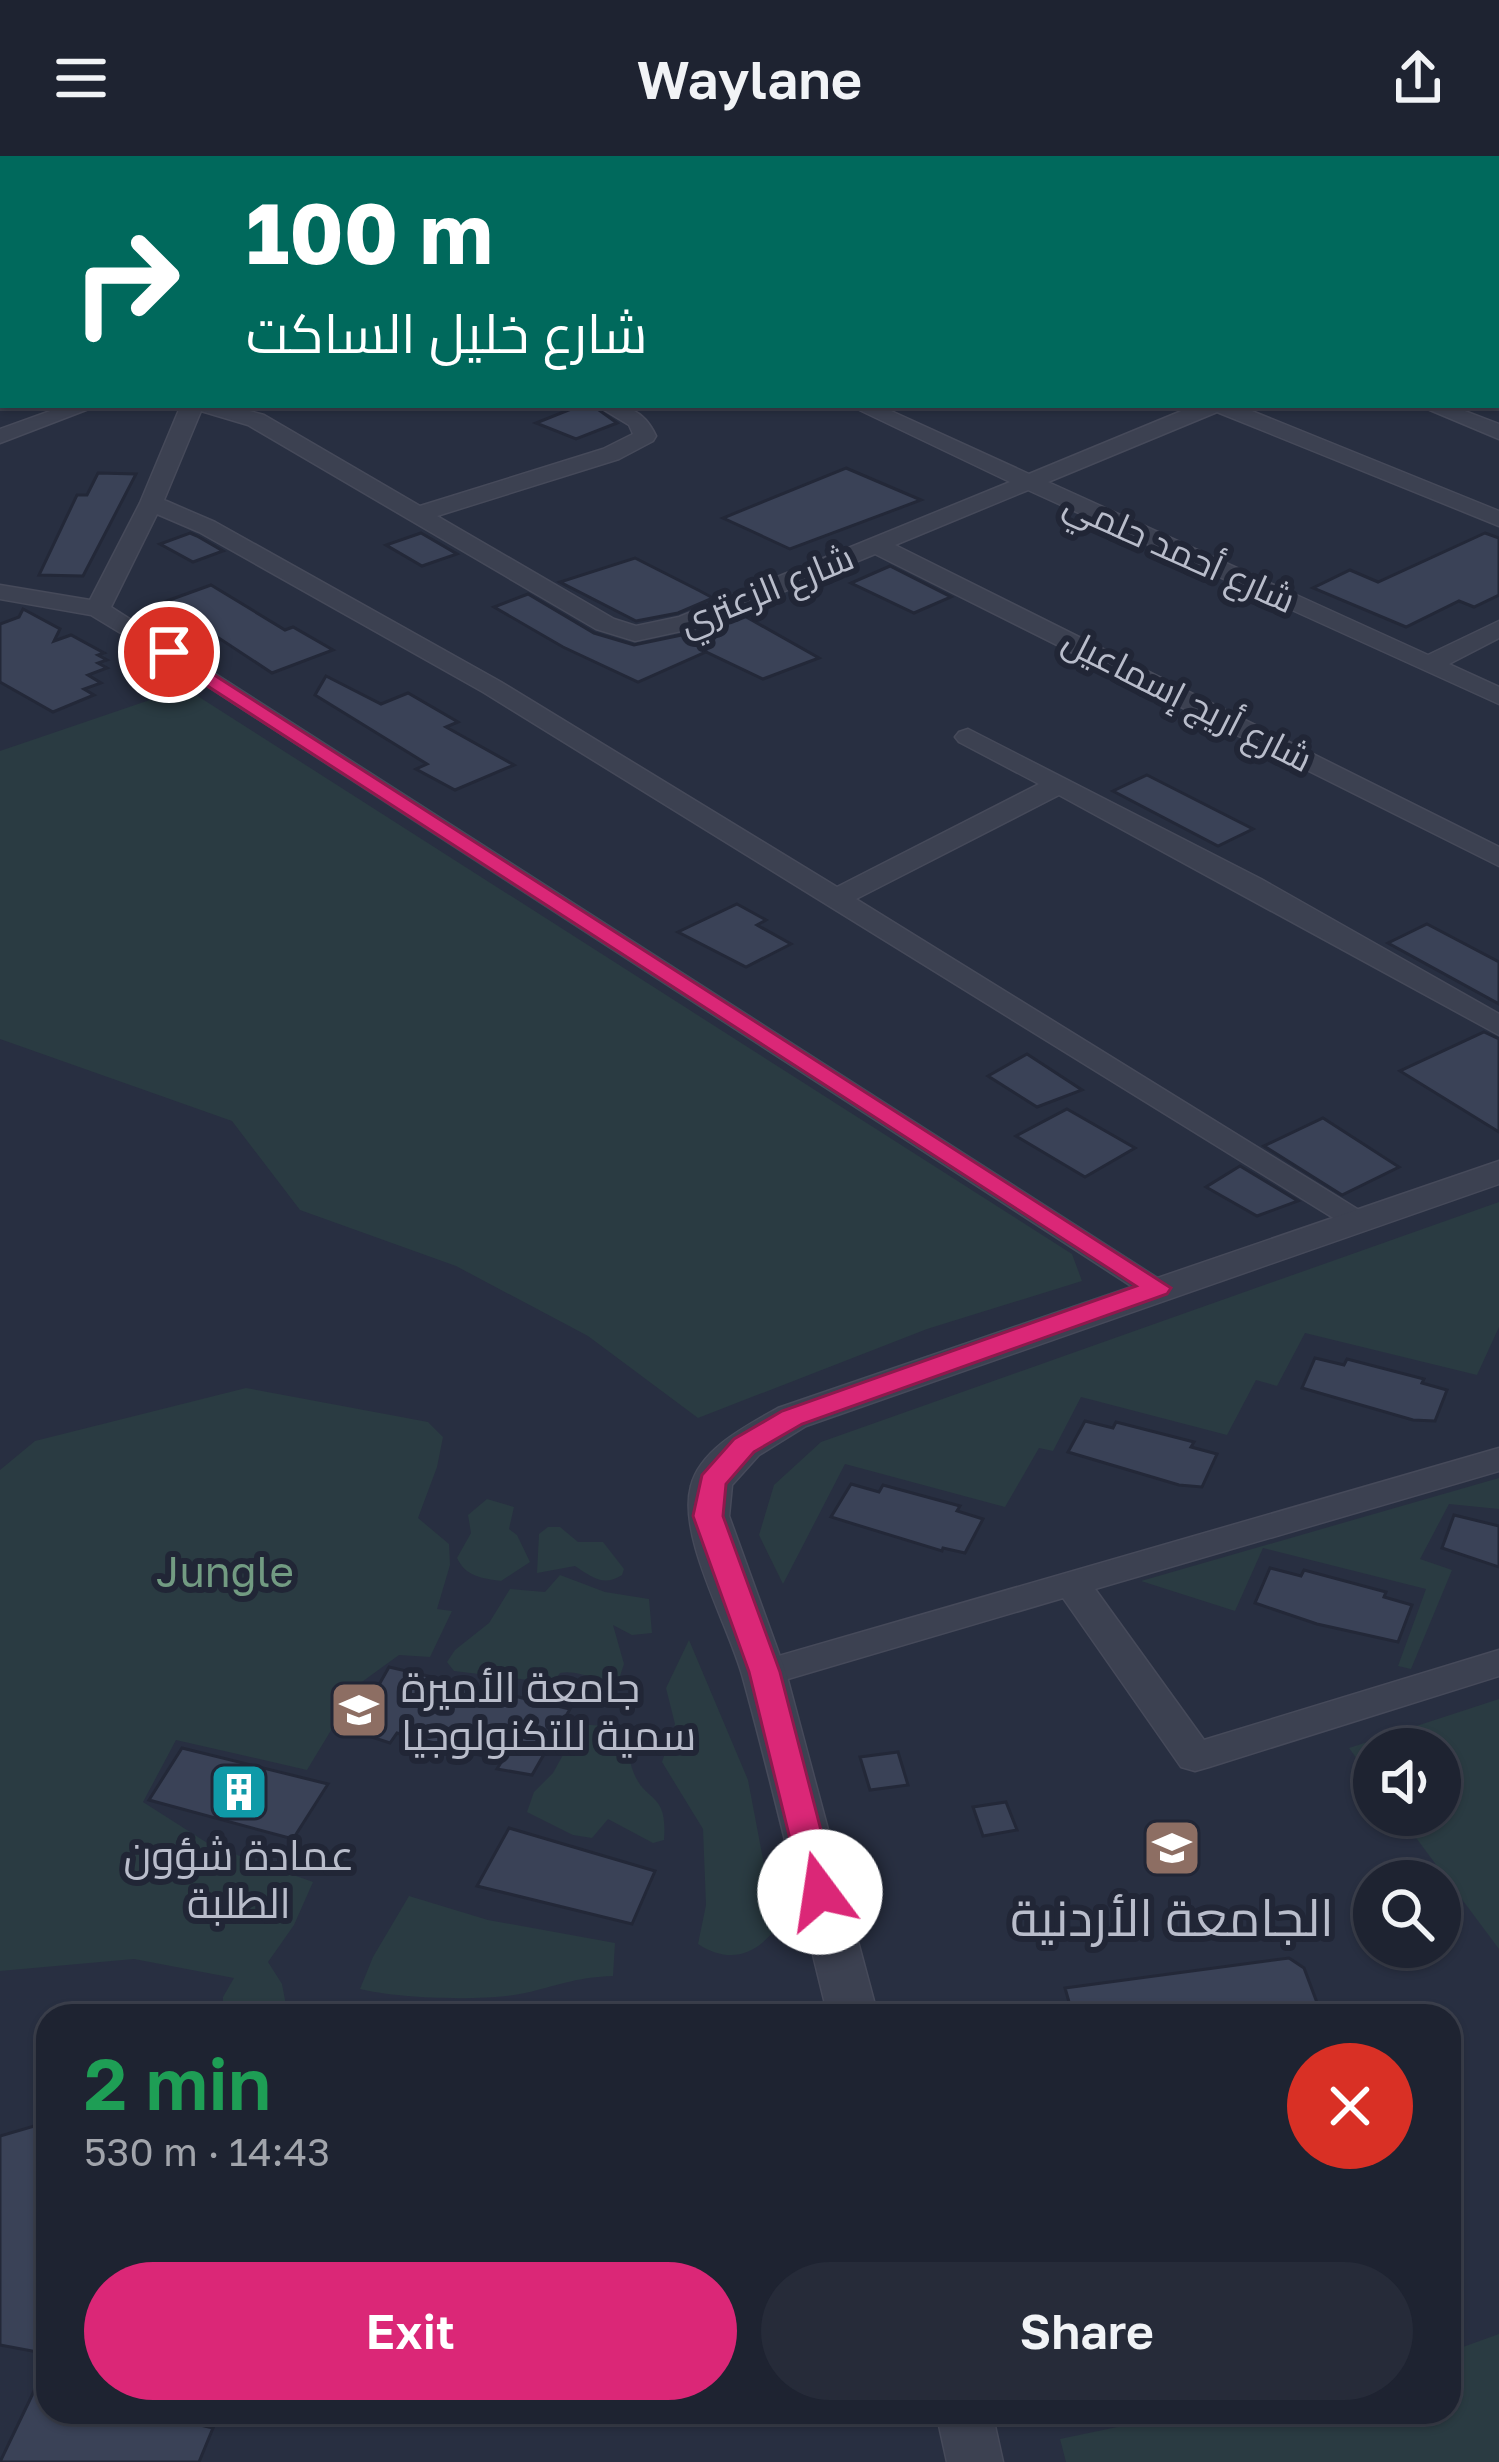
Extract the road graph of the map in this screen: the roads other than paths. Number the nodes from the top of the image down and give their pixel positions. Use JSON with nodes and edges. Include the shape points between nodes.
{"nodes":[{"id":1,"x":79,"y":408,"type":"edge"},
{"id":2,"x":191,"y":408,"type":"edge"},
{"id":3,"x":215,"y":408,"type":"edge"},
{"id":4,"x":613,"y":408,"type":"edge"},
{"id":5,"x":867,"y":408,"type":"edge"},
{"id":6,"x":1209,"y":408,"type":"edge"},
{"id":7,"x":1223,"y":408,"type":"edge"},
{"id":8,"x":1437,"y":408,"type":"edge"},
{"id":9,"x":1499,"y":432,"type":"edge"},
{"id":10,"x":0,"y":436,"type":"edge"},
{"id":11,"x":1028,"y":482,"type":"junction"},
{"id":12,"x":151,"y":503,"type":"junction"},
{"id":13,"x":420,"y":514,"type":"junction"},
{"id":14,"x":1499,"y":519,"type":"edge"},
{"id":15,"x":876,"y":544,"type":"junction"},
{"id":16,"x":0,"y":592,"type":"edge"},
{"id":17,"x":98,"y":609,"type":"junction"},
{"id":18,"x":1499,"y":628,"type":"edge"},
{"id":19,"x":1429,"y":664,"type":"junction"},
{"id":20,"x":1499,"y":696,"type":"edge"},
{"id":21,"x":968,"y":737,"type":"dead end"},
{"id":22,"x":1056,"y":786,"type":"junction"},
{"id":23,"x":1499,"y":858,"type":"edge"},
{"id":24,"x":838,"y":897,"type":"junction"},
{"id":25,"x":1499,"y":1026,"type":"edge"},
{"id":26,"x":1499,"y":1172,"type":"edge"},
{"id":27,"x":1359,"y":1220,"type":"junction"},
{"id":28,"x":1157,"y":1288,"type":"junction"},
{"id":29,"x":1499,"y":1459,"type":"edge"},
{"id":30,"x":1071,"y":1582,"type":"junction"},
{"id":31,"x":1499,"y":1663,"type":"edge"},
{"id":32,"x":764,"y":1672,"type":"junction"},
{"id":33,"x":850,"y":2004,"type":"edge"},
{"id":34,"x":967,"y":2424,"type":"edge"},
{"id":35,"x":975,"y":2462,"type":"edge"}],
"edges":[{"from":1,"to":10,"type":"street"},
{"from":2,"to":12,"type":"street"},
{"from":3,"to":13,"type":"street","name":"شارع الزعتري","via":[[256,420]]},
{"from":4,"to":13,"type":"street","via":[[638,421],[645,436]]},
{"from":5,"to":11,"type":"street","name":"شارع أحمد حلمي"},
{"from":6,"to":11,"type":"street","name":"شارع الزعتري"},
{"from":7,"to":14,"type":"street"},
{"from":8,"to":9,"type":"street"},
{"from":11,"to":15,"type":"street","name":"شارع الزعتري"},
{"from":11,"to":19,"type":"street","name":"شارع أحمد حلمي"},
{"from":12,"to":17,"type":"street"},
{"from":12,"to":24,"type":"street","via":[[492,687]]},
{"from":13,"to":15,"type":"street","name":"شارع الزعتري","via":[[574,608],[635,634],[671,628]]},
{"from":15,"to":23,"type":"street","name":"شارع أريج إسماعيل"},
{"from":16,"to":17,"type":"street"},
{"from":17,"to":28,"type":"street"},
{"from":18,"to":19,"type":"street"},
{"from":19,"to":20,"type":"street","name":"شارع أحمد حلمي"},
{"from":21,"to":22,"type":"street"},
{"from":22,"to":24,"type":"street"},
{"from":22,"to":25,"type":"street"},
{"from":24,"to":27,"type":"street"},
{"from":26,"to":27,"type":"street"},
{"from":27,"to":28,"type":"street"},
{"from":28,"to":32,"type":"street","via":[[792,1417],[744,1446],[712,1482],[708,1516]]},
{"from":29,"to":30,"type":"street"},
{"from":30,"to":31,"type":"street","via":[[1195,1757]]},
{"from":30,"to":32,"type":"street"},
{"from":32,"to":33,"type":"street"},
{"from":34,"to":35,"type":"street"}]}
